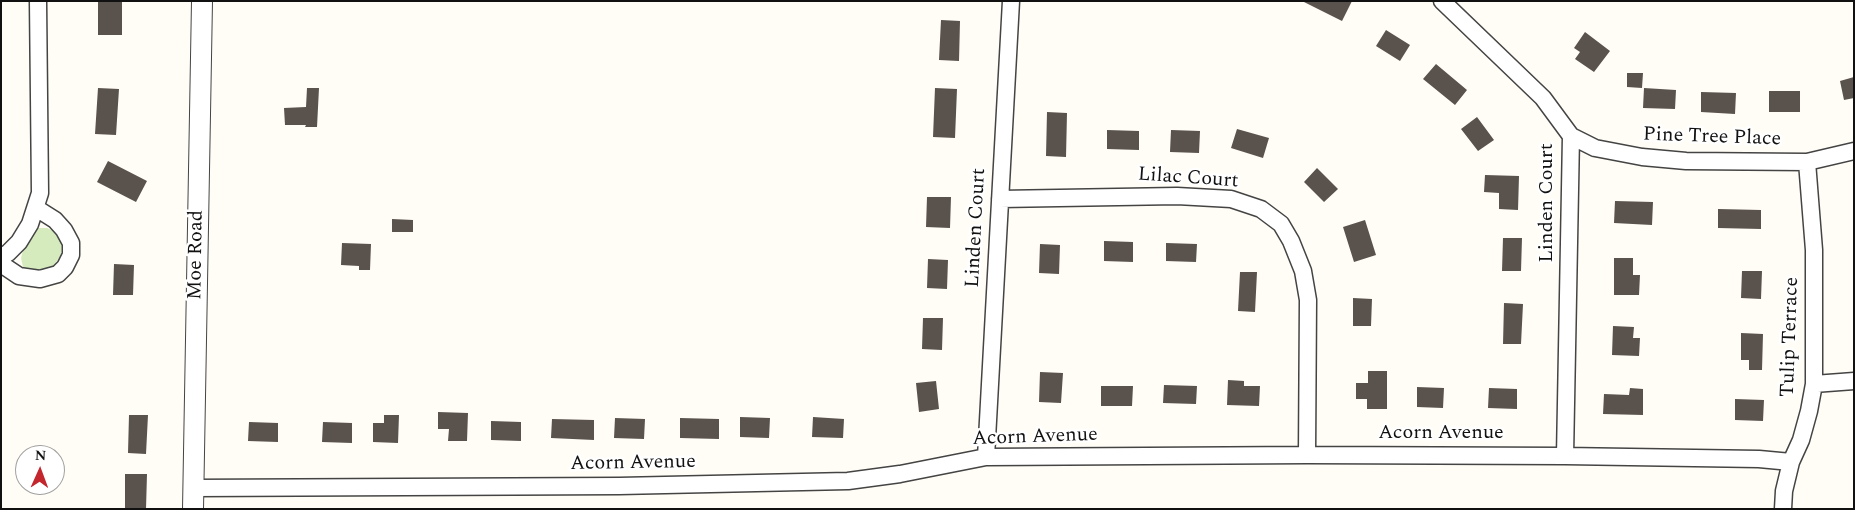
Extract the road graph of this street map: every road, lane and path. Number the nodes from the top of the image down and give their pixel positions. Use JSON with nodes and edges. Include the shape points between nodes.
{"nodes":[{"id":1,"x":38,"y":1,"type":"edge"},
{"id":2,"x":202,"y":1,"type":"edge"},
{"id":3,"x":1011,"y":1,"type":"edge"},
{"id":4,"x":1449,"y":4,"type":"edge"},
{"id":5,"x":1571,"y":136,"type":"junction"},
{"id":6,"x":1854,"y":151,"type":"edge"},
{"id":7,"x":1807,"y":162,"type":"junction"},
{"id":8,"x":1000,"y":199,"type":"junction"},
{"id":9,"x":36,"y":208,"type":"junction"},
{"id":10,"x":1,"y":257,"type":"edge"},
{"id":11,"x":1,"y":264,"type":"edge"},
{"id":12,"x":1854,"y":380,"type":"edge"},
{"id":13,"x":1814,"y":384,"type":"junction"},
{"id":14,"x":1307,"y":455,"type":"junction"},
{"id":15,"x":1566,"y":456,"type":"junction"},
{"id":16,"x":986,"y":458,"type":"junction"},
{"id":17,"x":1791,"y":462,"type":"junction"},
{"id":18,"x":193,"y":488,"type":"junction"},
{"id":19,"x":193,"y":509,"type":"edge"},
{"id":20,"x":1783,"y":509,"type":"edge"}],
"edges":[{"from":1,"to":9,"type":"street","via":[[40,193]]},
{"from":2,"to":18,"type":"street","name":"Moe Road"},
{"from":3,"to":8,"type":"street","name":"Linden Court"},
{"from":4,"to":5,"type":"street","name":"Linden Court","via":[[1543,98]]},
{"from":5,"to":7,"type":"street","name":"Pine Tree Place","via":[[1595,148],[1642,157],[1686,161]]},
{"from":5,"to":15,"type":"street","name":"Linden Court"},
{"from":6,"to":7,"type":"street","name":"Pine Tree Place"},
{"from":7,"to":13,"type":"street","name":"Tulip Terrace","via":[[1814,250]]},
{"from":8,"to":14,"type":"street","name":"Lilac Court","via":[[1177,196],[1232,199],[1261,209],[1281,224],[1304,271],[1308,300]]},
{"from":8,"to":16,"type":"street","name":"Linden Court"},
{"from":9,"to":10,"type":"street","via":[[19,242]]},
{"from":9,"to":11,"type":"street","via":[[55,220],[68,236],[71,255],[65,267],[58,274],[40,279],[19,276]]},
{"from":12,"to":13,"type":"street"},
{"from":13,"to":17,"type":"street","name":"Tulip Terrace","via":[[1801,440]]},
{"from":14,"to":15,"type":"street","name":"Acorn Avenue"},
{"from":14,"to":16,"type":"street","name":"Acorn Avenue"},
{"from":15,"to":17,"type":"street","name":"Acorn Avenue"},
{"from":16,"to":18,"type":"street","name":"Acorn Avenue","via":[[848,481],[619,486]]},
{"from":17,"to":20,"type":"street","name":"Tulip Terrace"},
{"from":18,"to":19,"type":"street","name":"Moe Road"}]}
